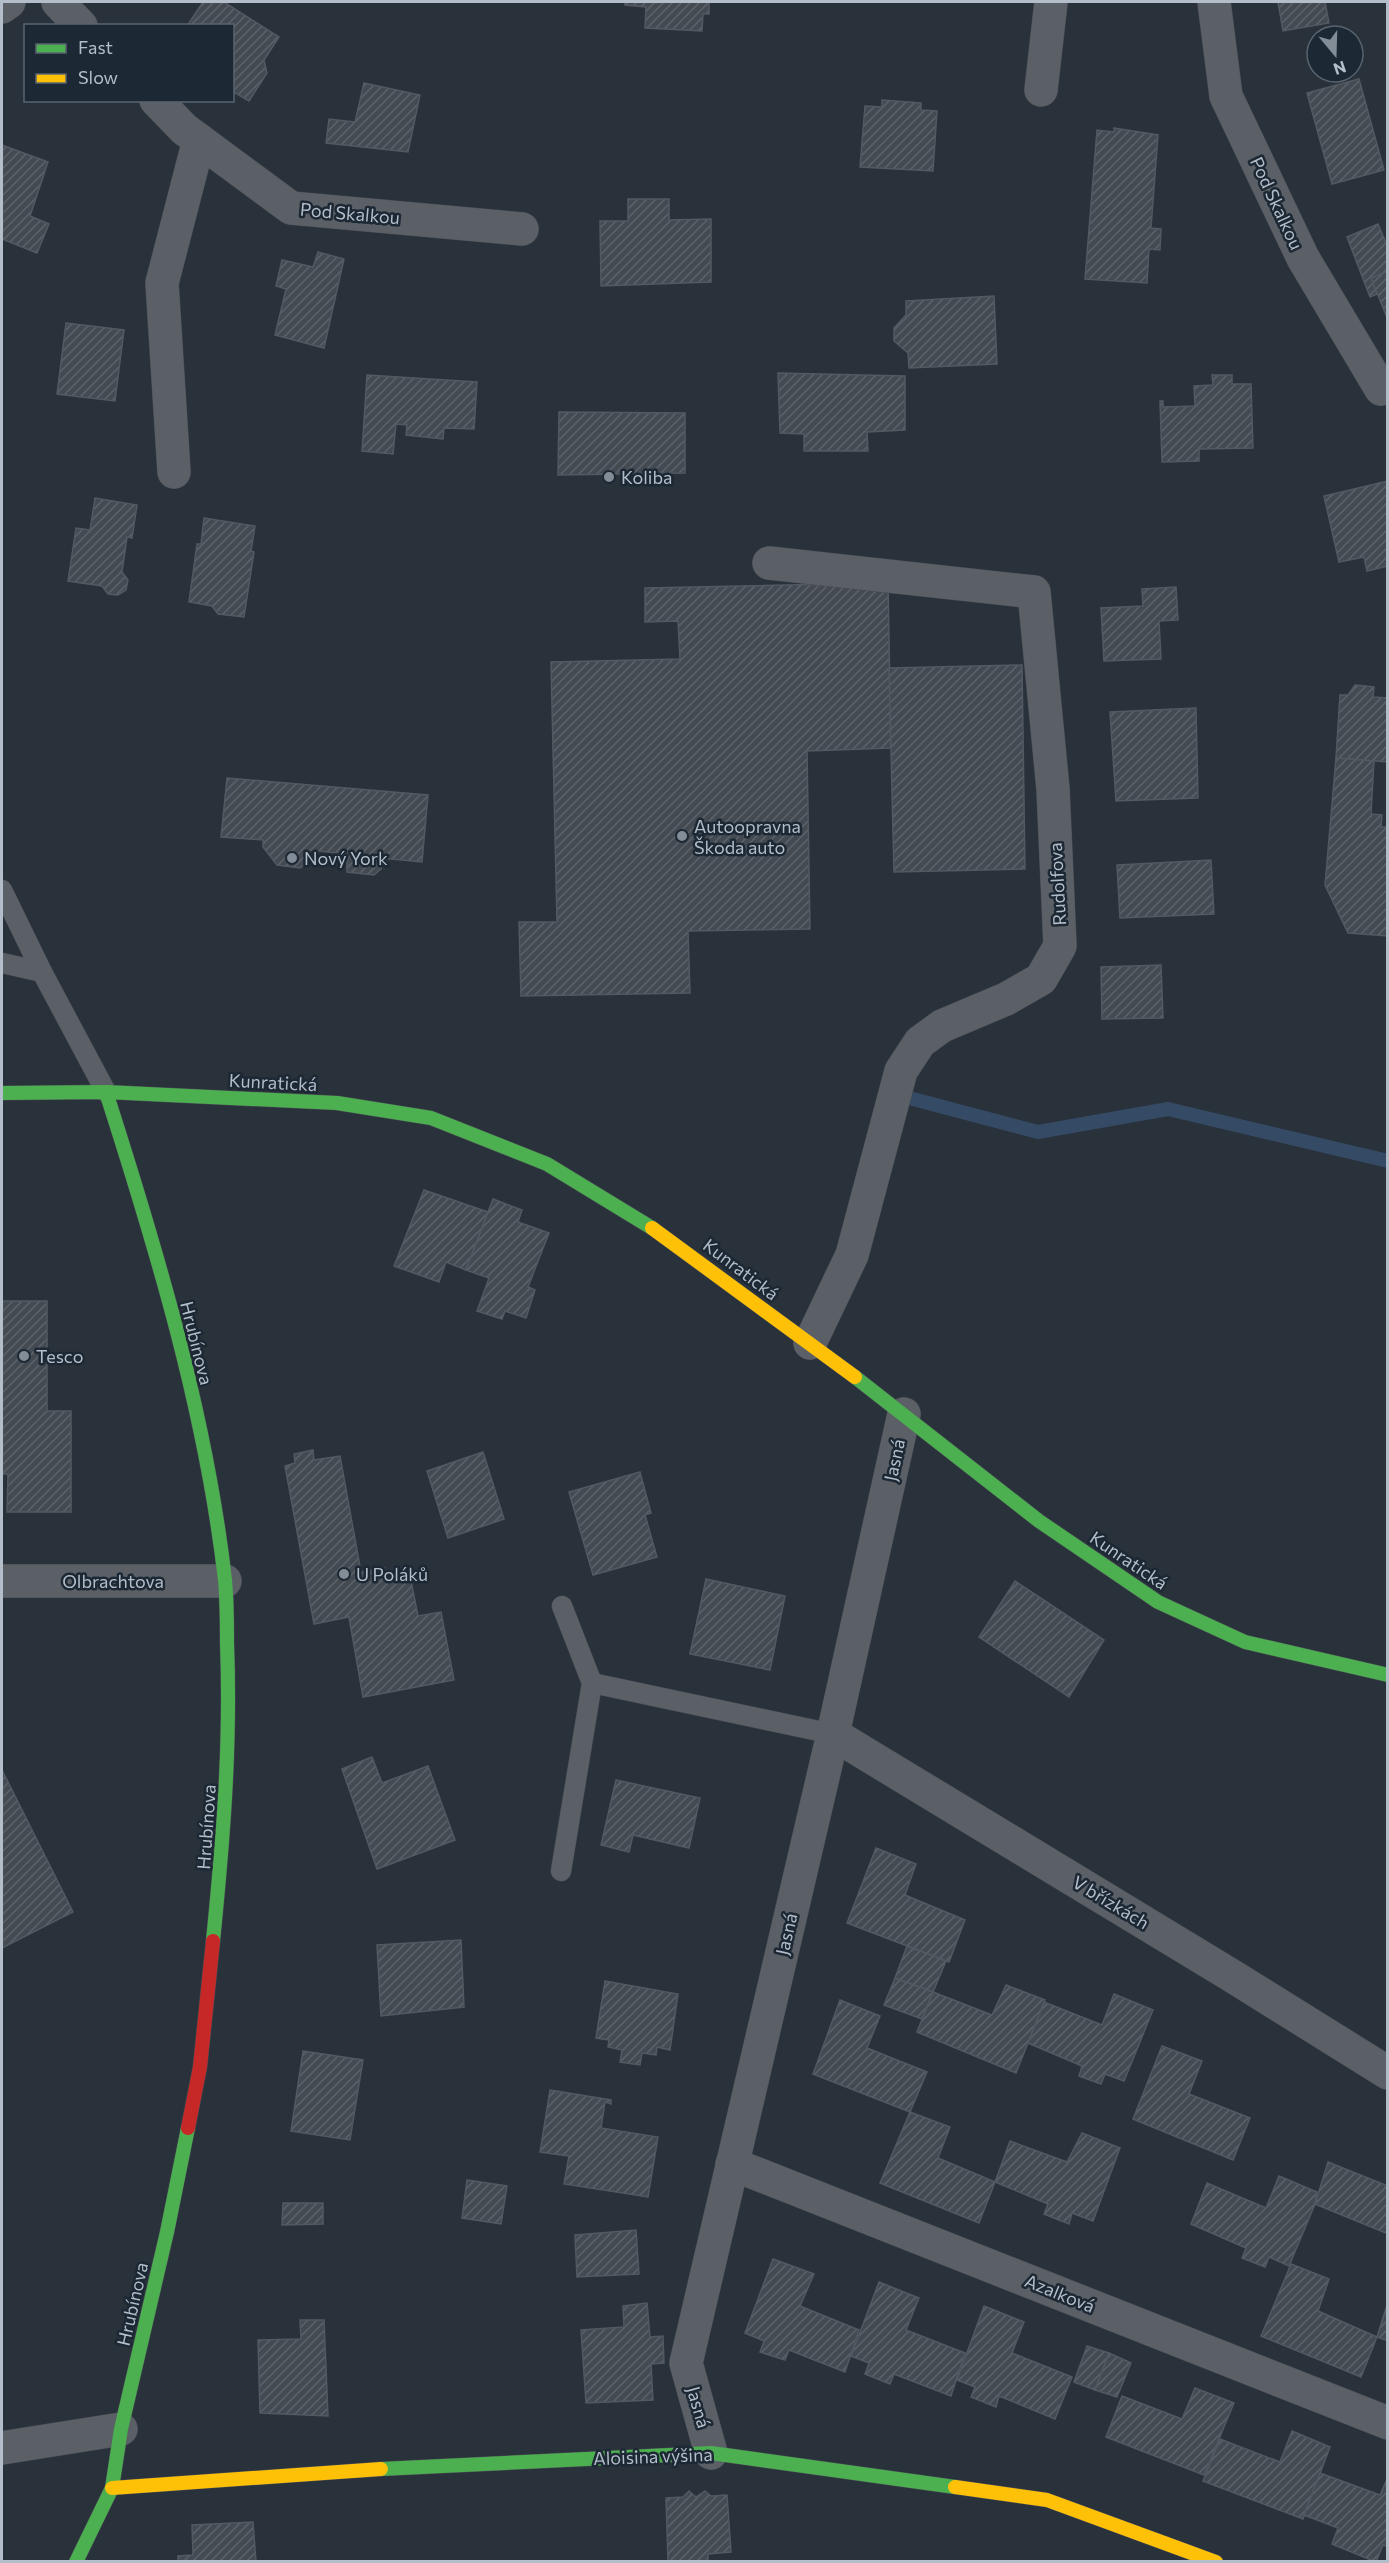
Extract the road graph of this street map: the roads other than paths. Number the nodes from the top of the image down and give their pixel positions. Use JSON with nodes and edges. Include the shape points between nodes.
{"nodes":[{"id":1,"x":9,"y":2,"type":"edge"},
{"id":2,"x":58,"y":2,"type":"edge"},
{"id":3,"x":1051,"y":2,"type":"edge"},
{"id":4,"x":1214,"y":2,"type":"edge"},
{"id":5,"x":2,"y":7,"type":"edge"},
{"id":6,"x":79,"y":24,"type":"edge"},
{"id":7,"x":1041,"y":90,"type":"dead end"},
{"id":8,"x":158,"y":102,"type":"edge"},
{"id":9,"x":199,"y":140,"type":"junction"},
{"id":10,"x":522,"y":229,"type":"dead end"},
{"id":11,"x":1381,"y":389,"type":"dead end"},
{"id":12,"x":174,"y":472,"type":"dead end"},
{"id":13,"x":769,"y":563,"type":"dead end"},
{"id":14,"x":2,"y":890,"type":"edge"},
{"id":15,"x":2,"y":963,"type":"edge"},
{"id":16,"x":42,"y":972,"type":"junction"},
{"id":17,"x":106,"y":1092,"type":"junction"},
{"id":18,"x":2,"y":1094,"type":"edge"},
{"id":19,"x":810,"y":1343,"type":"junction"},
{"id":20,"x":904,"y":1414,"type":"junction"},
{"id":21,"x":2,"y":1581,"type":"edge"},
{"id":22,"x":225,"y":1581,"type":"junction"},
{"id":23,"x":562,"y":1606,"type":"dead end"},
{"id":24,"x":1388,"y":1675,"type":"edge"},
{"id":25,"x":592,"y":1683,"type":"junction"},
{"id":26,"x":833,"y":1734,"type":"junction"},
{"id":27,"x":561,"y":1871,"type":"dead end"},
{"id":28,"x":1388,"y":2073,"type":"edge"},
{"id":29,"x":732,"y":2164,"type":"junction"},
{"id":30,"x":1388,"y":2423,"type":"edge"},
{"id":31,"x":121,"y":2429,"type":"junction"},
{"id":32,"x":2,"y":2448,"type":"edge"},
{"id":33,"x":711,"y":2453,"type":"junction"},
{"id":34,"x":112,"y":2488,"type":"junction"},
{"id":35,"x":76,"y":2562,"type":"edge"},
{"id":36,"x":1216,"y":2562,"type":"edge"}],
"edges":[{"from":1,"to":5,"type":"street"},
{"from":2,"to":6,"type":"street"},
{"from":3,"to":7,"type":"street"},
{"from":4,"to":11,"type":"street","name":"Pod Skalkou","via":[[1226,96],[1303,258]]},
{"from":8,"to":9,"type":"street","name":"Pod Skalkou"},
{"from":9,"to":10,"type":"street","name":"Pod Skalkou","via":[[291,208]]},
{"from":9,"to":12,"type":"street","via":[[162,283]]},
{"from":13,"to":19,"type":"street","name":"Rudolfova","via":[[1034,592],[1054,801],[1060,946],[1041,979],[942,1026],[920,1042],[901,1071],[852,1255]]},
{"from":14,"to":16,"type":"lane"},
{"from":15,"to":16,"type":"lane"},
{"from":16,"to":17,"type":"lane"},
{"from":17,"to":18,"type":"street","name":"Kunratická"},
{"from":17,"to":19,"type":"street","name":"Kunratická","via":[[337,1103],[431,1118],[547,1164],[666,1236]]},
{"from":17,"to":22,"type":"street","name":"Hrubínova","via":[[145,1214],[180,1345],[209,1479]]},
{"from":19,"to":20,"type":"street","name":"Kunratická"},
{"from":20,"to":24,"type":"street","name":"Kunratická","via":[[1039,1521],[1158,1602],[1245,1642]]},
{"from":20,"to":26,"type":"street","name":"Jasná"},
{"from":21,"to":22,"type":"street","name":"Olbrachtova"},
{"from":22,"to":31,"type":"street","name":"Hrubínova","via":[[229,1688],[227,1798],[200,2067]]},
{"from":23,"to":25,"type":"lane"},
{"from":25,"to":26,"type":"lane"},
{"from":25,"to":27,"type":"lane"},
{"from":26,"to":28,"type":"street","name":"V břízkách"},
{"from":26,"to":29,"type":"street","name":"Jasná"},
{"from":29,"to":30,"type":"street","name":"Azalková"},
{"from":29,"to":33,"type":"street","name":"Jasná","via":[[686,2363]]},
{"from":31,"to":32,"type":"street"},
{"from":31,"to":34,"type":"street","name":"Hrubínova"},
{"from":33,"to":34,"type":"street","name":"Aloisina výšina","via":[[435,2465]]},
{"from":33,"to":36,"type":"street","name":"Aloisina výšina","via":[[1047,2500]]},
{"from":34,"to":35,"type":"street","name":"Hrubínova"}]}
